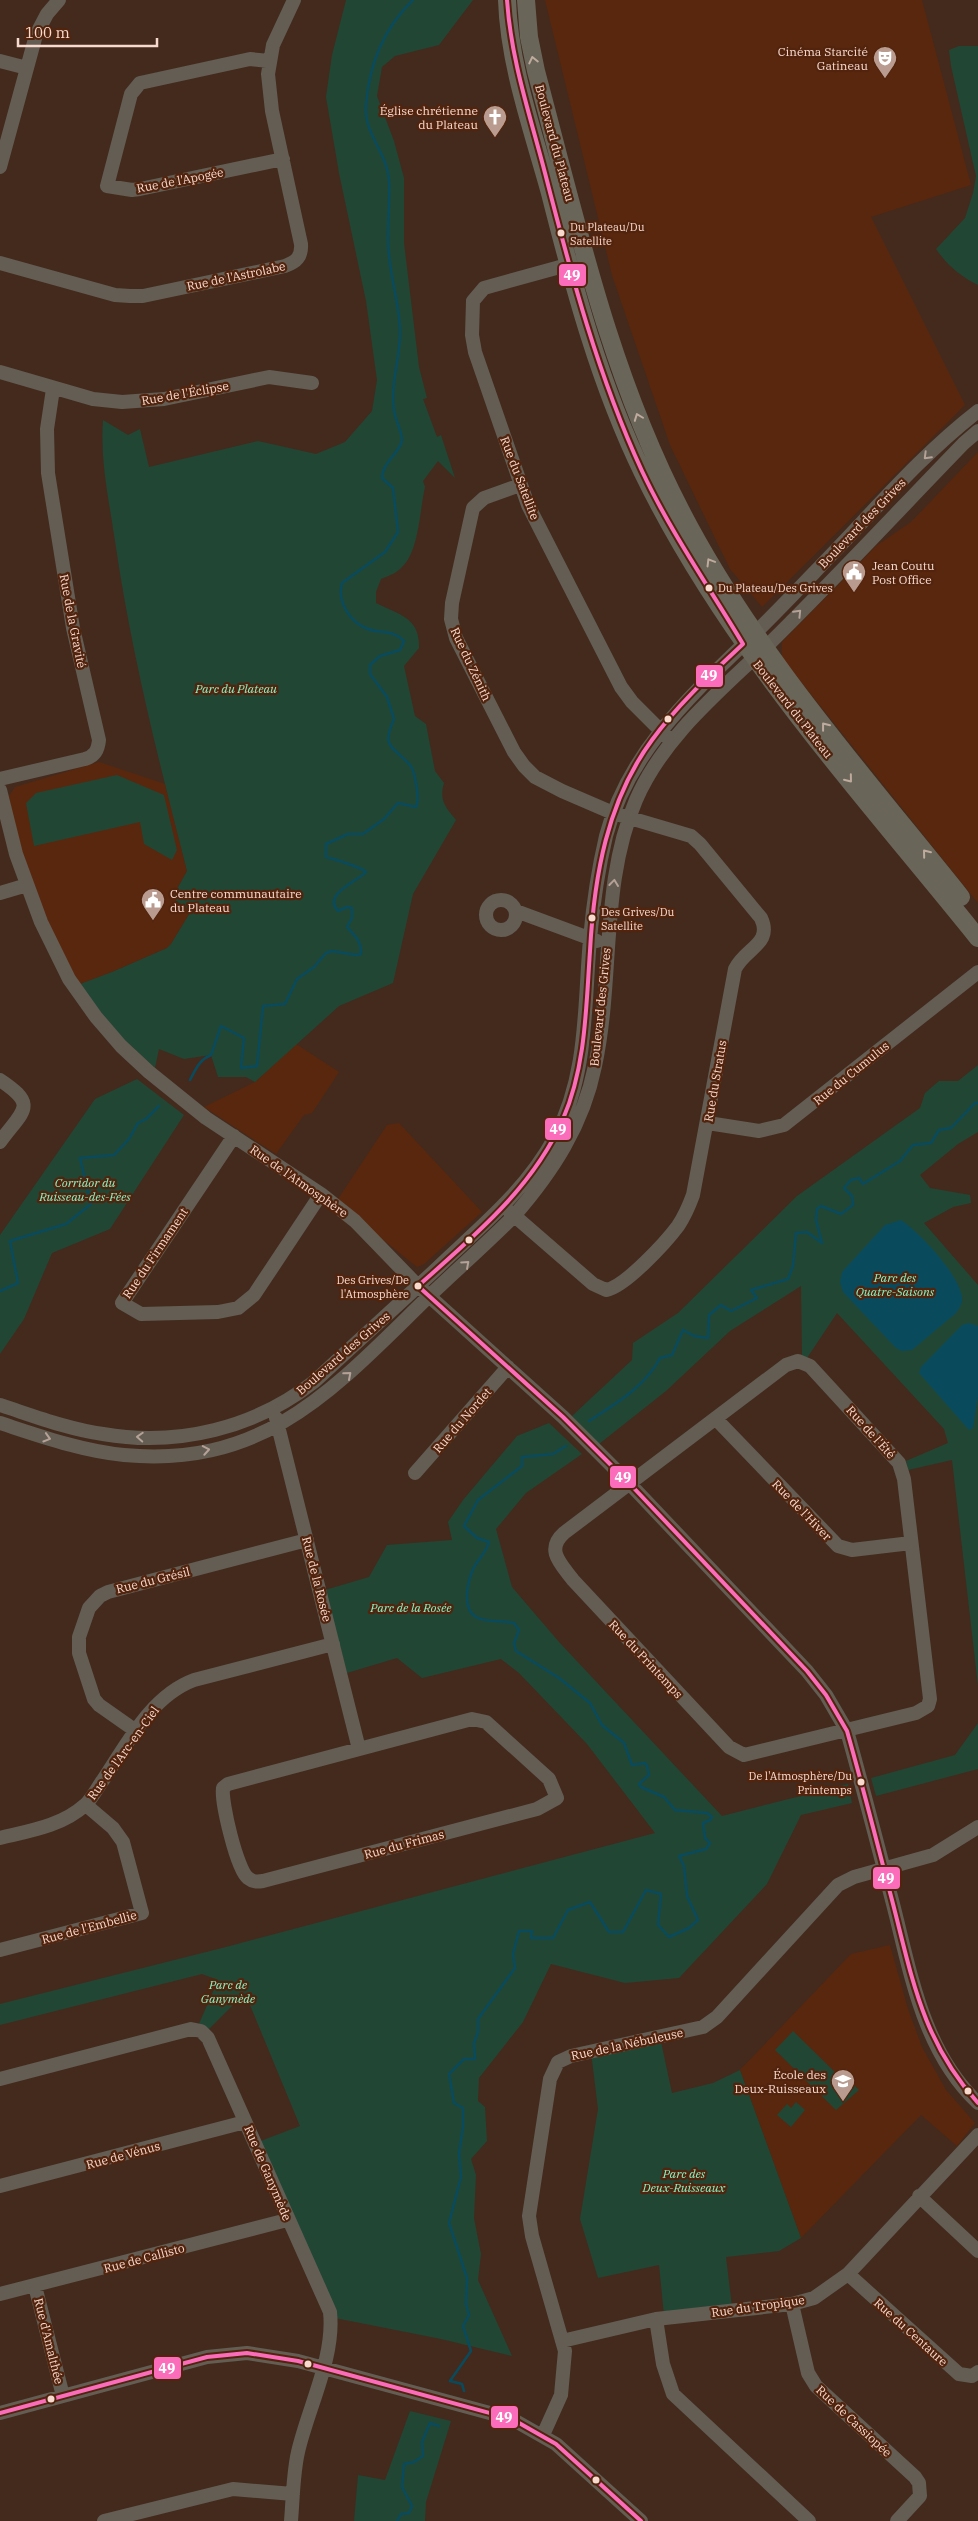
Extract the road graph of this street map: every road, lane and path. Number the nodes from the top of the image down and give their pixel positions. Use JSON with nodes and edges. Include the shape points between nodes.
{"nodes":[{"id":1,"x":60,"y":0,"type":"edge"},
{"id":2,"x":294,"y":0,"type":"edge"},
{"id":3,"x":507,"y":0,"type":"edge"},
{"id":4,"x":526,"y":0,"type":"edge"},
{"id":5,"x":0,"y":61,"type":"edge"},
{"id":6,"x":269,"y":61,"type":"junction"},
{"id":7,"x":27,"y":68,"type":"junction"},
{"id":8,"x":282,"y":159,"type":"junction"},
{"id":9,"x":0,"y":166,"type":"edge"},
{"id":10,"x":586,"y":260,"type":"junction"},
{"id":11,"x":0,"y":263,"type":"edge"},
{"id":12,"x":568,"y":264,"type":"junction"},
{"id":13,"x":0,"y":372,"type":"edge"},
{"id":14,"x":312,"y":383,"type":"dead end"},
{"id":15,"x":53,"y":389,"type":"junction"},
{"id":16,"x":978,"y":411,"type":"edge"},
{"id":17,"x":978,"y":431,"type":"edge"},
{"id":18,"x":520,"y":485,"type":"junction"},
{"id":19,"x":754,"y":646,"type":"junction"},
{"id":20,"x":660,"y":730,"type":"junction"},
{"id":21,"x":672,"y":742,"type":"junction"},
{"id":22,"x":0,"y":779,"type":"edge"},
{"id":23,"x":0,"y":790,"type":"edge"},
{"id":24,"x":613,"y":813,"type":"junction"},
{"id":25,"x":629,"y":818,"type":"junction"},
{"id":26,"x":0,"y":826,"type":"edge"},
{"id":27,"x":22,"y":886,"type":"junction"},
{"id":28,"x":0,"y":893,"type":"edge"},
{"id":29,"x":516,"y":911,"type":"dead end"},
{"id":30,"x":978,"y":919,"type":"edge"},
{"id":31,"x":590,"y":938,"type":"junction"},
{"id":32,"x":978,"y":938,"type":"edge"},
{"id":33,"x":607,"y":946,"type":"junction"},
{"id":34,"x":978,"y":972,"type":"edge"},
{"id":35,"x":0,"y":1080,"type":"edge"},
{"id":36,"x":570,"y":1101,"type":"junction"},
{"id":37,"x":584,"y":1105,"type":"junction"},
{"id":38,"x":708,"y":1123,"type":"junction"},
{"id":39,"x":234,"y":1136,"type":"junction"},
{"id":40,"x":0,"y":1142,"type":"edge"},
{"id":41,"x":320,"y":1194,"type":"junction"},
{"id":42,"x":504,"y":1206,"type":"junction"},
{"id":43,"x":514,"y":1216,"type":"junction"},
{"id":44,"x":418,"y":1286,"type":"junction"},
{"id":45,"x":430,"y":1296,"type":"junction"},
{"id":46,"x":508,"y":1367,"type":"junction"},
{"id":47,"x":0,"y":1405,"type":"edge"},
{"id":48,"x":274,"y":1409,"type":"junction"},
{"id":49,"x":716,"y":1419,"type":"junction"},
{"id":50,"x":0,"y":1423,"type":"edge"},
{"id":51,"x":278,"y":1426,"type":"junction"},
{"id":52,"x":415,"y":1473,"type":"dead end"},
{"id":53,"x":630,"y":1484,"type":"junction"},
{"id":54,"x":308,"y":1540,"type":"junction"},
{"id":55,"x":911,"y":1543,"type":"junction"},
{"id":56,"x":333,"y":1644,"type":"junction"},
{"id":57,"x":136,"y":1731,"type":"junction"},
{"id":58,"x":847,"y":1731,"type":"junction"},
{"id":59,"x":359,"y":1749,"type":"junction"},
{"id":60,"x":86,"y":1805,"type":"junction"},
{"id":61,"x":978,"y":1827,"type":"edge"},
{"id":62,"x":0,"y":1838,"type":"edge"},
{"id":63,"x":884,"y":1869,"type":"junction"},
{"id":64,"x":0,"y":1950,"type":"edge"},
{"id":65,"x":0,"y":2079,"type":"edge"},
{"id":66,"x":978,"y":2104,"type":"edge"},
{"id":67,"x":245,"y":2122,"type":"junction"},
{"id":68,"x":978,"y":2135,"type":"edge"},
{"id":69,"x":0,"y":2186,"type":"edge"},
{"id":70,"x":919,"y":2196,"type":"junction"},
{"id":71,"x":288,"y":2220,"type":"junction"},
{"id":72,"x":978,"y":2251,"type":"edge"},
{"id":73,"x":848,"y":2274,"type":"junction"},
{"id":74,"x":35,"y":2286,"type":"junction"},
{"id":75,"x":0,"y":2294,"type":"edge"},
{"id":76,"x":792,"y":2304,"type":"junction"},
{"id":77,"x":656,"y":2319,"type":"junction"},
{"id":78,"x":562,"y":2341,"type":"junction"},
{"id":79,"x":322,"y":2368,"type":"junction"},
{"id":80,"x":978,"y":2372,"type":"edge"},
{"id":81,"x":63,"y":2396,"type":"junction"},
{"id":82,"x":0,"y":2413,"type":"edge"},
{"id":83,"x":544,"y":2435,"type":"junction"},
{"id":84,"x":294,"y":2494,"type":"junction"},
{"id":85,"x":104,"y":2521,"type":"edge"},
{"id":86,"x":291,"y":2521,"type":"edge"},
{"id":87,"x":642,"y":2521,"type":"edge"},
{"id":88,"x":809,"y":2521,"type":"edge"},
{"id":89,"x":897,"y":2521,"type":"edge"}],
"edges":[{"from":1,"to":7,"type":"street","via":[[42,23]]},
{"from":2,"to":6,"type":"street","name":"Rue de l'Astrolabe"},
{"from":3,"to":12,"type":"main road","name":"Boulevard du Plateau","via":[[514,56]]},
{"from":10,"to":4,"type":"main road","name":"Boulevard du Plateau","one_way":true,"via":[[534,62]]},
{"from":5,"to":7,"type":"street"},
{"from":6,"to":8,"type":"street","name":"Rue de l'Astrolabe","via":[[269,95]]},
{"from":6,"to":8,"type":"street","name":"Rue de l'Apogée","via":[[250,60],[140,83],[131,94],[107,186],[140,190]]},
{"from":7,"to":9,"type":"street"},
{"from":8,"to":11,"type":"street","name":"Rue de l'Astrolabe","via":[[301,244],[300,256],[292,264],[143,296],[130,296],[115,295]]},
{"from":10,"to":12,"type":"street","name":"Rue du Satellite"},
{"from":19,"to":10,"type":"main road","name":"Boulevard du Plateau","one_way":true,"via":[[653,452],[607,330]]},
{"from":12,"to":18,"type":"street","name":"Rue du Satellite","via":[[495,284],[480,292],[473,301],[473,345]]},
{"from":12,"to":19,"type":"main road","name":"Boulevard du Plateau","via":[[606,380],[642,471],[676,537]]},
{"from":13,"to":15,"type":"street","name":"Rue de l'Éclipse"},
{"from":14,"to":15,"type":"street","name":"Rue de l'Éclipse","via":[[269,377],[164,399],[134,402],[93,399]]},
{"from":15,"to":22,"type":"street","name":"Rue de la Gravité","via":[[48,428],[48,473],[73,628],[99,740],[98,748],[85,759]]},
{"from":16,"to":19,"type":"street","name":"Boulevard des Grives","one_way":true,"via":[[892,491]]},
{"from":19,"to":17,"type":"street","name":"Boulevard des Grives","one_way":true},
{"from":18,"to":20,"type":"street","name":"Rue du Satellite","via":[[621,688]]},
{"from":18,"to":24,"type":"street","name":"Rue du Zénith","via":[[484,498],[473,508],[452,603],[453,628],[524,766],[535,777]]},
{"from":19,"to":20,"type":"street","name":"Boulevard des Grives"},
{"from":19,"to":21,"type":"street","name":"Boulevard des Grives"},
{"from":30,"to":19,"type":"main road","name":"Boulevard du Plateau","one_way":true},
{"from":19,"to":32,"type":"main road","name":"Boulevard du Plateau","one_way":true},
{"from":20,"to":21,"type":"street","name":"Rue du Satellite"},
{"from":20,"to":24,"type":"street","name":"Boulevard des Grives","via":[[634,769]]},
{"from":21,"to":25,"type":"street","name":"Boulevard des Grives","via":[[650,772]]},
{"from":23,"to":27,"type":"street","name":"Rue de l'Atmosphère"},
{"from":24,"to":25,"type":"street","name":"Rue du Stratus"},
{"from":24,"to":31,"type":"street","name":"Boulevard des Grives","via":[[601,860]]},
{"from":33,"to":25,"type":"street","name":"Boulevard des Grives","one_way":true,"via":[[618,852]]},
{"from":25,"to":38,"type":"street","name":"Rue du Stratus","via":[[691,836],[766,928],[763,937],[742,958],[734,975]]},
{"from":26,"to":27,"type":"street","name":"Rue de l'Atmosphère"},
{"from":27,"to":28,"type":"street"},
{"from":27,"to":39,"type":"street","name":"Rue de l'Atmosphère","via":[[36,933],[52,965],[69,979],[96,1017],[134,1059],[206,1118]]},
{"from":29,"to":31,"type":"street"},
{"from":31,"to":33,"type":"street"},
{"from":31,"to":36,"type":"street","name":"Boulevard des Grives","via":[[585,1033]]},
{"from":33,"to":37,"type":"street","name":"Boulevard des Grives","via":[[598,1048]]},
{"from":34,"to":38,"type":"street","name":"Rue du Cumulus","via":[[801,1114],[784,1124],[760,1131]]},
{"from":35,"to":40,"type":"street","via":[[18,1092],[24,1104]]},
{"from":36,"to":37,"type":"street"},
{"from":36,"to":42,"type":"street","name":"Boulevard des Grives","via":[[536,1168]]},
{"from":37,"to":43,"type":"street","name":"Boulevard des Grives","via":[[566,1148],[551,1172]]},
{"from":38,"to":43,"type":"street","name":"Rue du Stratus","via":[[693,1195],[683,1217],[671,1235],[612,1289],[600,1289],[593,1284]]},
{"from":39,"to":41,"type":"street","name":"Rue de l'Atmosphère"},
{"from":39,"to":41,"type":"street","name":"Rue du Firmament","via":[[122,1303],[141,1314],[154,1315],[238,1308],[254,1295]]},
{"from":41,"to":44,"type":"street","name":"Rue de l'Atmosphère","via":[[355,1221]]},
{"from":42,"to":43,"type":"street"},
{"from":42,"to":44,"type":"street","name":"Boulevard des Grives"},
{"from":45,"to":43,"type":"street","name":"Boulevard des Grives","one_way":true},
{"from":44,"to":45,"type":"street","name":"Rue de l'Atmosphère"},
{"from":44,"to":48,"type":"street","name":"Boulevard des Grives","via":[[315,1381]]},
{"from":45,"to":46,"type":"street","name":"Rue de l'Atmosphère"},
{"from":51,"to":45,"type":"street","name":"Boulevard des Grives","one_way":true,"via":[[317,1401],[353,1371]]},
{"from":46,"to":52,"type":"street","name":"Rue du Nordet"},
{"from":46,"to":53,"type":"street","name":"Rue de l'Atmosphère"},
{"from":48,"to":47,"type":"street","name":"Boulevard des Grives","one_way":true,"via":[[220,1429],[156,1438],[103,1434]]},
{"from":48,"to":51,"type":"street","name":"Rue de la Rosée"},
{"from":49,"to":53,"type":"street","name":"Rue de l'Été"},
{"from":49,"to":55,"type":"street","name":"Rue de l'Hiver","via":[[838,1546],[852,1550]]},
{"from":49,"to":55,"type":"street","name":"Rue de l'Été","via":[[786,1365],[804,1362],[899,1463],[904,1479]]},
{"from":50,"to":51,"type":"street","name":"Boulevard des Grives","one_way":true,"via":[[122,1455],[161,1456],[222,1448]]},
{"from":51,"to":54,"type":"street","name":"Rue de la Rosée"},
{"from":53,"to":58,"type":"street","name":"Rue de l'Atmosphère","via":[[807,1671]]},
{"from":53,"to":58,"type":"street","name":"Rue du Printemps","via":[[556,1541],[556,1554],[573,1580],[734,1752],[750,1755]]},
{"from":54,"to":56,"type":"street","name":"Rue de la Rosée"},
{"from":54,"to":57,"type":"street","name":"Rue du Grésil","via":[[108,1592],[94,1602],[78,1645],[90,1691],[99,1705]]},
{"from":55,"to":58,"type":"street","name":"Rue de l'Été","via":[[930,1691],[928,1706],[916,1713]]},
{"from":56,"to":57,"type":"street","name":"Rue de l'Arc-en-Ciel","via":[[176,1687]]},
{"from":56,"to":59,"type":"street","name":"Rue de la Rosée"},
{"from":57,"to":60,"type":"street","name":"Rue de l'Arc-en-Ciel"},
{"from":58,"to":63,"type":"street","name":"Rue de l'Atmosphère"},
{"from":59,"to":59,"type":"street","name":"Rue du Frimas","via":[[234,1781],[223,1788],[223,1804],[241,1868],[248,1879],[263,1882],[538,1809],[557,1798],[549,1779],[483,1720],[472,1719]]},
{"from":60,"to":62,"type":"street","name":"Rue de l'Arc-en-Ciel","via":[[48,1826]]},
{"from":60,"to":64,"type":"street","name":"Rue de l'Embellie","via":[[113,1828],[123,1842],[142,1913]]},
{"from":61,"to":63,"type":"street","name":"Rue de la Nébuleuse","via":[[933,1855]]},
{"from":63,"to":66,"type":"street","name":"Rue de l'Atmosphère","via":[[922,2014],[946,2064]]},
{"from":63,"to":78,"type":"street","name":"Rue de la Nébuleuse","via":[[838,1885],[710,2022],[694,2030],[572,2056],[558,2062],[553,2071],[529,2216]]},
{"from":65,"to":67,"type":"street","name":"Rue de Ganymède","via":[[196,2029],[208,2038]]},
{"from":67,"to":69,"type":"street","name":"Rue de Vénus"},
{"from":67,"to":71,"type":"street","name":"Rue de Ganymède"},
{"from":68,"to":70,"type":"street","name":"Rue du Tropique"},
{"from":70,"to":72,"type":"street"},
{"from":70,"to":73,"type":"street","name":"Rue du Tropique"},
{"from":71,"to":74,"type":"street","name":"Rue de Callisto"},
{"from":71,"to":79,"type":"street","name":"Rue de Ganymède","via":[[330,2312],[330,2331]]},
{"from":73,"to":76,"type":"street","name":"Rue du Tropique","via":[[814,2298]]},
{"from":73,"to":80,"type":"street","name":"Rue du Centaure","via":[[959,2374],[972,2376]]},
{"from":74,"to":75,"type":"street","name":"Rue de Callisto"},
{"from":74,"to":81,"type":"street","name":"Rue d'Amalthée"},
{"from":76,"to":77,"type":"street","name":"Rue du Tropique"},
{"from":76,"to":89,"type":"street","name":"Rue de Cassiopée","via":[[808,2373],[816,2386],[919,2483],[920,2496]]},
{"from":77,"to":78,"type":"street","name":"Rue du Tropique"},
{"from":77,"to":88,"type":"street","via":[[663,2364],[673,2394]]},
{"from":78,"to":83,"type":"street","name":"Rue de la Nébuleuse","via":[[566,2362],[561,2395]]},
{"from":79,"to":81,"type":"street","via":[[262,2354],[220,2354]]},
{"from":79,"to":83,"type":"street","via":[[498,2414]]},
{"from":79,"to":84,"type":"street","name":"Rue de Ganymède","via":[[298,2452]]},
{"from":81,"to":82,"type":"street"},
{"from":83,"to":87,"type":"street"},
{"from":84,"to":85,"type":"street","via":[[233,2489]]},
{"from":84,"to":86,"type":"street","name":"Rue de Ganymède"}]}
